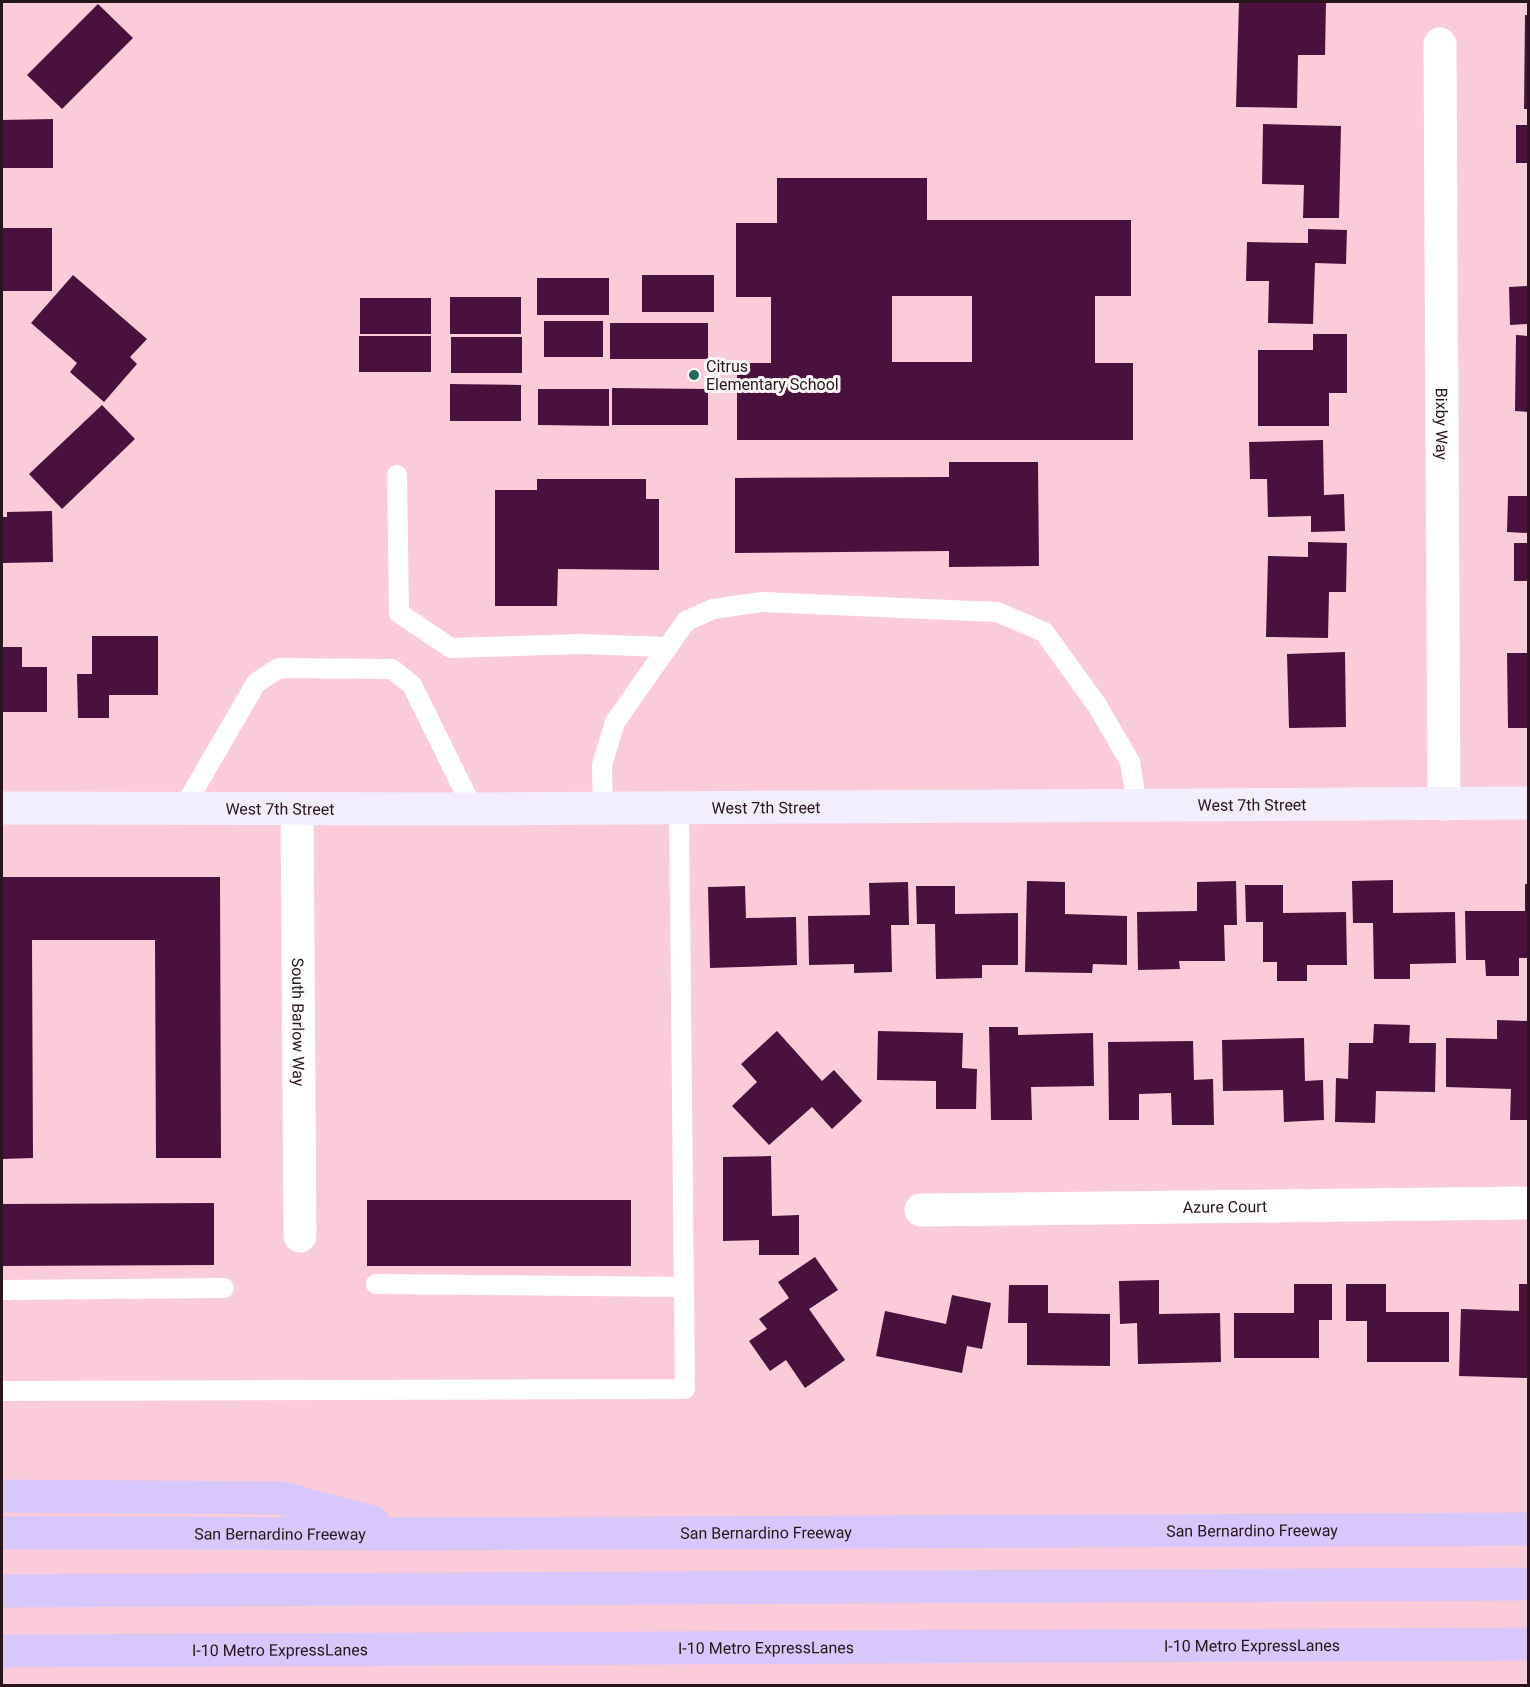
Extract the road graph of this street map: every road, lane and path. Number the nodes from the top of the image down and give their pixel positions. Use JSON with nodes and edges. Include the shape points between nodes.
{"nodes":[{"id":1,"x":1440,"y":44,"type":"dead end"},
{"id":2,"x":397,"y":475,"type":"dead end"},
{"id":3,"x":668,"y":647,"type":"junction"},
{"id":4,"x":1528,"y":803,"type":"edge"},
{"id":5,"x":1444,"y":804,"type":"junction"},
{"id":6,"x":1137,"y":805,"type":"junction"},
{"id":7,"x":2,"y":808,"type":"edge"},
{"id":8,"x":603,"y":808,"type":"junction"},
{"id":9,"x":679,"y":808,"type":"junction"},
{"id":10,"x":183,"y":809,"type":"junction"},
{"id":11,"x":297,"y":809,"type":"junction"},
{"id":12,"x":473,"y":809,"type":"junction"},
{"id":13,"x":1528,"y":1203,"type":"edge"},
{"id":14,"x":921,"y":1210,"type":"dead end"},
{"id":15,"x":300,"y":1236,"type":"dead end"},
{"id":16,"x":376,"y":1284,"type":"dead end"},
{"id":17,"x":684,"y":1287,"type":"junction"},
{"id":18,"x":224,"y":1288,"type":"dead end"},
{"id":19,"x":2,"y":1290,"type":"edge"},
{"id":20,"x":2,"y":1391,"type":"edge"},
{"id":21,"x":2,"y":1496,"type":"edge"},
{"id":22,"x":1528,"y":1529,"type":"edge"},
{"id":23,"x":2,"y":1533,"type":"edge"},
{"id":24,"x":419,"y":1534,"type":"junction"},
{"id":25,"x":1528,"y":1584,"type":"edge"},
{"id":26,"x":2,"y":1592,"type":"edge"},
{"id":27,"x":1528,"y":1644,"type":"edge"},
{"id":28,"x":2,"y":1651,"type":"edge"}],
"edges":[{"from":1,"to":5,"type":"street","name":"Bixby Way"},
{"from":2,"to":3,"type":"lane","via":[[399,613],[451,648],[579,644]]},
{"from":3,"to":6,"type":"lane","via":[[686,621],[713,609],[762,602],[997,612],[1044,632],[1097,705],[1130,762]]},
{"from":3,"to":8,"type":"lane","via":[[615,722],[602,765]]},
{"from":4,"to":5,"type":"street","name":"West 7th Street"},
{"from":5,"to":6,"type":"street","name":"West 7th Street"},
{"from":6,"to":9,"type":"street","name":"West 7th Street"},
{"from":7,"to":10,"type":"street","name":"West 7th Street"},
{"from":8,"to":9,"type":"street","name":"West 7th Street"},
{"from":8,"to":12,"type":"street","name":"West 7th Street"},
{"from":9,"to":17,"type":"lane"},
{"from":10,"to":11,"type":"street","name":"West 7th Street"},
{"from":10,"to":12,"type":"lane","via":[[256,683],[279,668],[302,668],[392,669],[412,685]]},
{"from":11,"to":12,"type":"street","name":"West 7th Street"},
{"from":11,"to":15,"type":"street","name":"South Barlow Way"},
{"from":13,"to":14,"type":"street","name":"Azure Court"},
{"from":16,"to":17,"type":"lane"},
{"from":17,"to":20,"type":"lane","via":[[685,1389]]},
{"from":18,"to":19,"type":"lane"},
{"from":21,"to":24,"type":"highway","via":[[281,1498]]},
{"from":22,"to":24,"type":"highway","name":"San Bernardino Freeway"},
{"from":23,"to":24,"type":"highway","name":"San Bernardino Freeway"},
{"from":25,"to":26,"type":"highway"},
{"from":27,"to":28,"type":"highway","name":"I-10 Metro ExpressLanes"}]}
